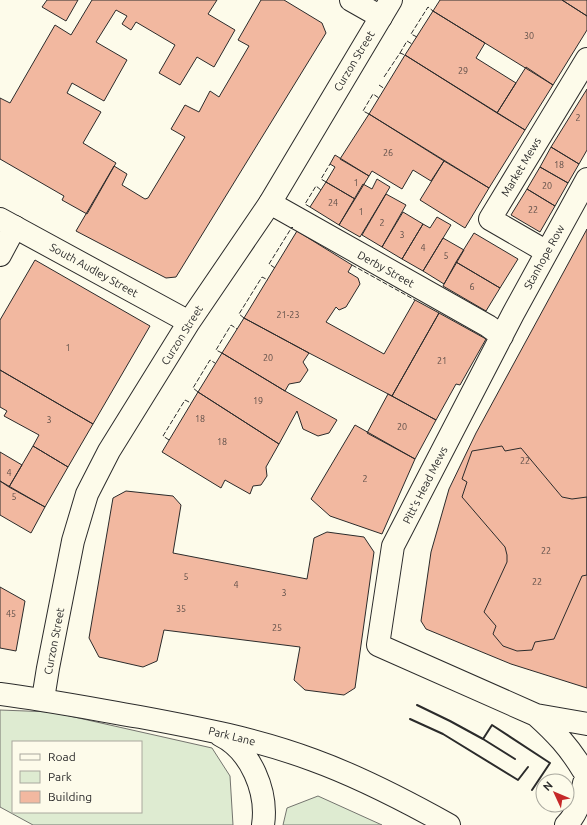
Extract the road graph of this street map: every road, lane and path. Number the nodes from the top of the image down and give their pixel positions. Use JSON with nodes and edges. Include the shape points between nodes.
{"nodes":[{"id":1,"x":351,"y":0,"type":"edge"},
{"id":2,"x":386,"y":8,"type":"edge"},
{"id":3,"x":587,"y":59,"type":"edge"},
{"id":4,"x":587,"y":179,"type":"edge"},
{"id":5,"x":270,"y":203,"type":"junction"},
{"id":6,"x":8,"y":223,"type":"edge"},
{"id":7,"x":547,"y":252,"type":"junction"},
{"id":8,"x":0,"y":255,"type":"edge"},
{"id":9,"x":189,"y":322,"type":"junction"},
{"id":10,"x":502,"y":336,"type":"junction"},
{"id":11,"x":0,"y":694,"type":"edge"},
{"id":12,"x":43,"y":699,"type":"junction"},
{"id":13,"x":536,"y":715,"type":"junction"},
{"id":14,"x":587,"y":724,"type":"edge"},
{"id":15,"x":212,"y":731,"type":"junction"},
{"id":16,"x":585,"y":775,"type":"edge"},
{"id":17,"x":263,"y":825,"type":"edge"},
{"id":18,"x":449,"y":825,"type":"edge"},
{"id":19,"x":566,"y":825,"type":"edge"}],
"edges":[{"from":1,"to":2,"type":"main road"},
{"from":2,"to":5,"type":"main road","name":"Curzon Street"},
{"from":3,"to":7,"type":"main road","name":"Market Mews","via":[[490,219]]},
{"from":4,"to":7,"type":"main road","name":"Stanhope Row"},
{"from":5,"to":9,"type":"main road","name":"Curzon Street"},
{"from":5,"to":10,"type":"main road","name":"Derby Street"},
{"from":6,"to":8,"type":"main road"},
{"from":6,"to":9,"type":"main road","name":"South Audley Street"},
{"from":7,"to":10,"type":"main road","name":"Stanhope Row"},
{"from":9,"to":12,"type":"main road","name":"Curzon Street","via":[[109,451],[87,494],[74,541]]},
{"from":10,"to":13,"type":"main road","name":"Pitt's Head Mews","via":[[393,546],[378,645]]},
{"from":11,"to":12,"type":"main road","name":"Park Lane"},
{"from":12,"to":15,"type":"main road","name":"Park Lane"},
{"from":13,"to":14,"type":"main road"},
{"from":13,"to":16,"type":"main road","via":[[572,752]]},
{"from":15,"to":17,"type":"main road","via":[[237,747],[248,761],[262,797]]},
{"from":15,"to":18,"type":"main road","name":"Park Lane","via":[[269,745],[314,760],[406,801]]},
{"from":16,"to":19,"type":"main road","via":[[582,799]]}]}
